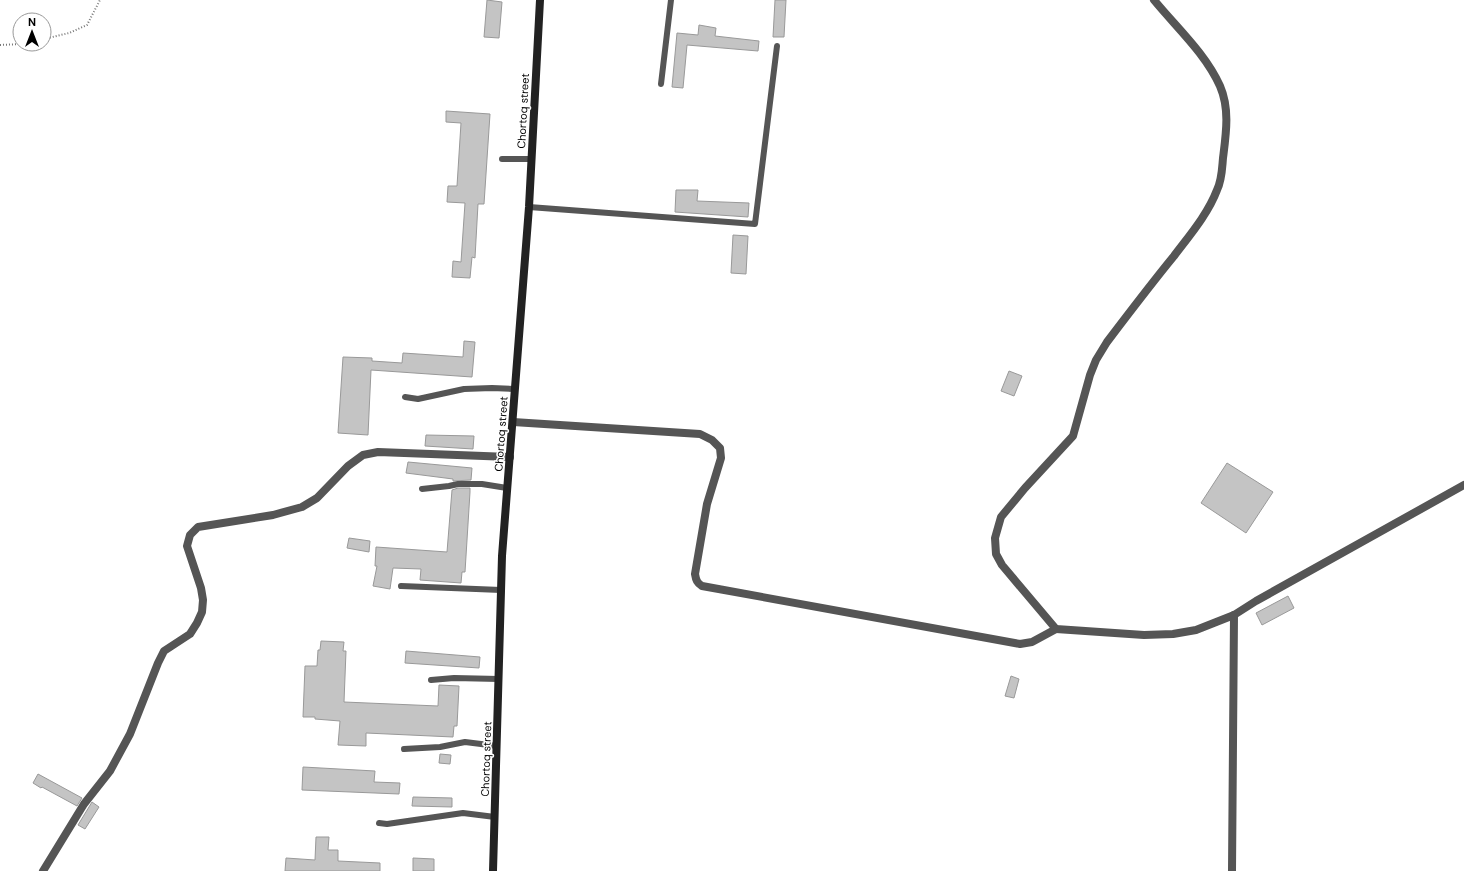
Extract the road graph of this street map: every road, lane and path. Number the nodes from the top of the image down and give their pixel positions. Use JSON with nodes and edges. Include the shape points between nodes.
{"nodes":[{"id":1,"x":100,"y":0,"type":"edge"},
{"id":2,"x":540,"y":0,"type":"edge"},
{"id":3,"x":671,"y":0,"type":"edge"},
{"id":4,"x":1154,"y":0,"type":"edge"},
{"id":5,"x":52,"y":37,"type":"edge"},
{"id":6,"x":12,"y":45,"type":"edge"},
{"id":7,"x":0,"y":46,"type":"edge"},
{"id":8,"x":777,"y":46,"type":"dead end"},
{"id":9,"x":661,"y":84,"type":"dead end"},
{"id":10,"x":502,"y":159,"type":"dead end"},
{"id":11,"x":531,"y":159,"type":"junction"},
{"id":12,"x":529,"y":207,"type":"junction"},
{"id":13,"x":515,"y":390,"type":"junction"},
{"id":14,"x":405,"y":396,"type":"dead end"},
{"id":15,"x":513,"y":422,"type":"junction"},
{"id":16,"x":510,"y":457,"type":"junction"},
{"id":17,"x":1464,"y":485,"type":"edge"},
{"id":18,"x":508,"y":488,"type":"junction"},
{"id":19,"x":422,"y":489,"type":"dead end"},
{"id":20,"x":401,"y":586,"type":"dead end"},
{"id":21,"x":501,"y":590,"type":"junction"},
{"id":22,"x":1234,"y":615,"type":"junction"},
{"id":23,"x":1056,"y":629,"type":"junction"},
{"id":24,"x":499,"y":679,"type":"junction"},
{"id":25,"x":431,"y":680,"type":"dead end"},
{"id":26,"x":497,"y":746,"type":"junction"},
{"id":27,"x":404,"y":749,"type":"dead end"},
{"id":28,"x":495,"y":817,"type":"junction"},
{"id":29,"x":380,"y":823,"type":"dead end"},
{"id":30,"x":43,"y":871,"type":"edge"},
{"id":31,"x":493,"y":871,"type":"edge"},
{"id":32,"x":1232,"y":871,"type":"edge"}],
"edges":[{"from":1,"to":5,"type":"path","via":[[87,24],[69,33]]},
{"from":2,"to":11,"type":"main road","name":"Chortoq street"},
{"from":3,"to":9,"type":"lane"},
{"from":4,"to":23,"type":"street","via":[[1201,54],[1224,95],[1227,118],[1221,178],[1218,190],[1192,232],[1096,360],[1073,436],[1001,517],[995,538],[996,554],[1002,565]]},
{"from":6,"to":7,"type":"path"},
{"from":8,"to":12,"type":"lane","via":[[755,224]]},
{"from":10,"to":11,"type":"lane"},
{"from":11,"to":12,"type":"main road","name":"Chortoq street"},
{"from":12,"to":13,"type":"main road","name":"Chortoq street"},
{"from":13,"to":14,"type":"lane","via":[[464,389],[418,399]]},
{"from":13,"to":15,"type":"main road","name":"Chortoq street"},
{"from":15,"to":16,"type":"main road","name":"Chortoq street"},
{"from":15,"to":23,"type":"street","via":[[700,434],[712,440],[720,448],[721,458],[707,504],[696,574],[696,580],[702,586],[1020,644],[1032,642]]},
{"from":16,"to":18,"type":"main road","name":"Chortoq street"},
{"from":16,"to":30,"type":"street","via":[[378,452],[363,455],[348,466],[317,498],[302,508],[273,516],[198,527],[190,535],[187,546],[201,588],[202,612],[190,634],[164,651],[130,734],[110,771],[84,804]]},
{"from":17,"to":22,"type":"street"},
{"from":18,"to":19,"type":"lane","via":[[458,484]]},
{"from":18,"to":21,"type":"main road","name":"Chortoq street"},
{"from":20,"to":21,"type":"lane"},
{"from":21,"to":24,"type":"main road","name":"Chortoq street"},
{"from":22,"to":23,"type":"street","via":[[1196,630],[1172,634],[1144,635]]},
{"from":22,"to":32,"type":"street"},
{"from":24,"to":25,"type":"lane"},
{"from":24,"to":26,"type":"main road","name":"Chortoq street"},
{"from":26,"to":27,"type":"lane","via":[[465,742],[440,747]]},
{"from":26,"to":28,"type":"main road","name":"Chortoq street"},
{"from":28,"to":29,"type":"lane","via":[[463,813]]},
{"from":28,"to":31,"type":"main road","name":"Chortoq street"}]}
